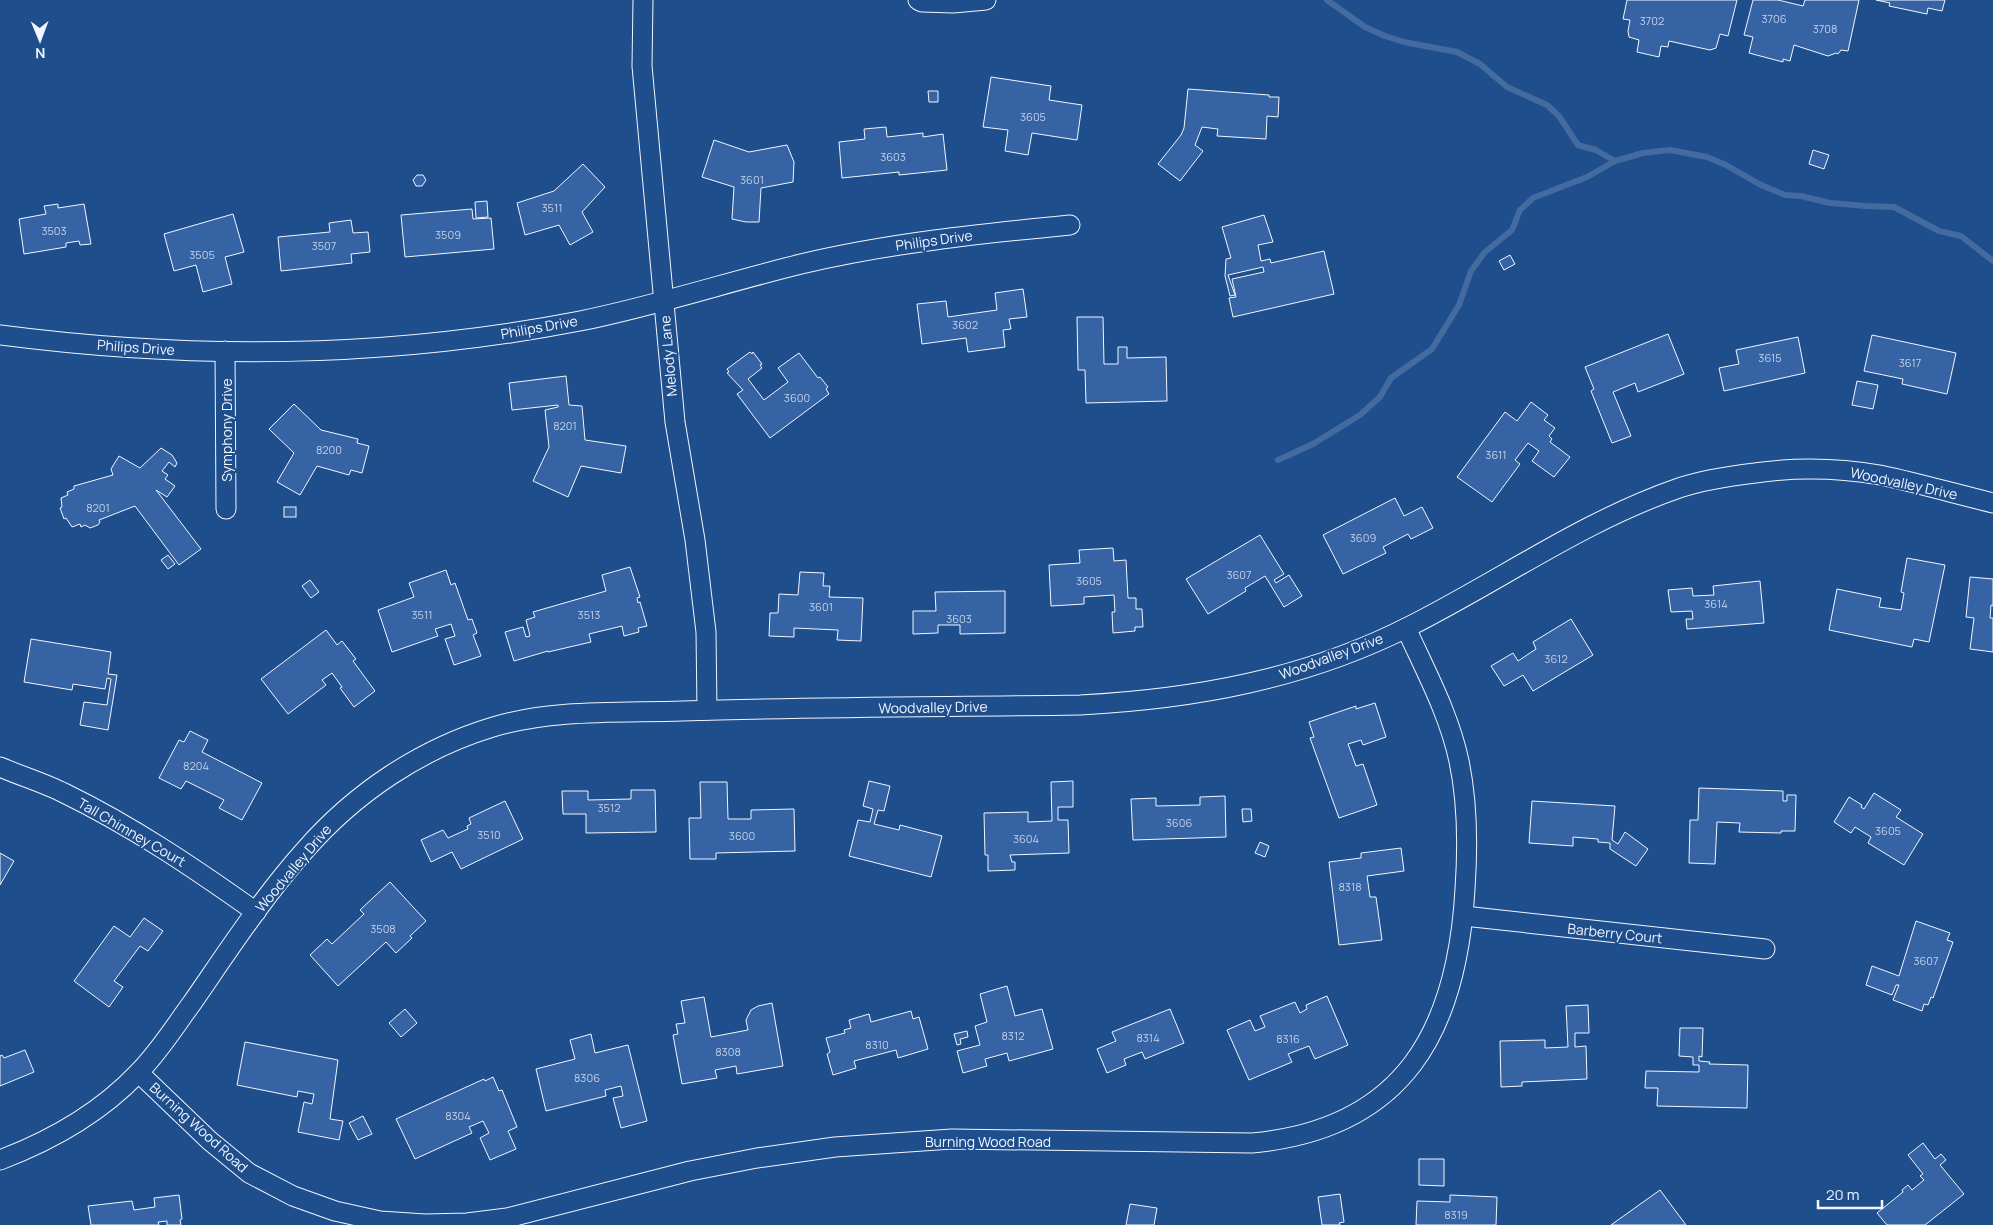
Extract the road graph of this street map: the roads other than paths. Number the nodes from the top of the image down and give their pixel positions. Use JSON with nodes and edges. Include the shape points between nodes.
{"nodes":[{"id":1,"x":643,"y":0,"type":"edge"},
{"id":2,"x":918,"y":0,"type":"edge"},
{"id":3,"x":986,"y":0,"type":"edge"},
{"id":4,"x":1070,"y":225,"type":"dead end"},
{"id":5,"x":664,"y":303,"type":"junction"},
{"id":6,"x":0,"y":335,"type":"edge"},
{"id":7,"x":225,"y":351,"type":"junction"},
{"id":8,"x":1993,"y":503,"type":"edge"},
{"id":9,"x":226,"y":509,"type":"dead end"},
{"id":10,"x":1406,"y":628,"type":"junction"},
{"id":11,"x":707,"y":710,"type":"junction"},
{"id":12,"x":0,"y":767,"type":"edge"},
{"id":13,"x":256,"y":912,"type":"junction"},
{"id":14,"x":1464,"y":916,"type":"junction"},
{"id":15,"x":1766,"y":949,"type":"dead end"},
{"id":16,"x":139,"y":1073,"type":"junction"},
{"id":17,"x":0,"y":1160,"type":"edge"}],
"edges":[{"from":1,"to":5,"type":"street","name":"Melody Lane","via":[[642,66]]},
{"from":2,"to":3,"type":"street","via":[[953,3]]},
{"from":4,"to":5,"type":"street","name":"Philips Drive","via":[[958,236],[854,252]]},
{"from":5,"to":7,"type":"street","name":"Philips Drive","via":[[572,322],[462,339],[371,347]]},
{"from":5,"to":11,"type":"street","name":"Melody Lane","via":[[675,422],[695,540],[706,632]]},
{"from":6,"to":7,"type":"street","name":"Philips Drive","via":[[146,349]]},
{"from":7,"to":9,"type":"street","name":"Symphony Drive"},
{"from":8,"to":10,"type":"street","name":"Woodvalley Drive","via":[[1850,471],[1788,470],[1715,479],[1680,488],[1598,523]]},
{"from":10,"to":11,"type":"street","name":"Woodvalley Drive","via":[[1299,671],[1223,690],[1159,700],[1080,705]]},
{"from":10,"to":14,"type":"street","name":"Burning Wood Road","via":[[1447,718],[1459,762],[1468,832]]},
{"from":11,"to":13,"type":"street","name":"Woodvalley Drive","via":[[562,715],[524,720],[493,727],[443,747],[396,772],[336,817],[304,851]]},
{"from":12,"to":13,"type":"street","name":"Tall Chimney Court","via":[[63,792],[118,822],[184,861]]},
{"from":13,"to":16,"type":"street","name":"Woodvalley Drive"},
{"from":14,"to":15,"type":"street","name":"Barberry Court"},
{"from":14,"to":16,"type":"street","name":"Burning Wood Road","via":[[1458,960],[1445,1007],[1424,1051],[1412,1067],[1384,1094],[1354,1115],[1334,1125],[1282,1140],[952,1139],[844,1146],[690,1171],[507,1218],[424,1224],[380,1221],[335,1211],[293,1196],[249,1173],[210,1141]]},
{"from":16,"to":17,"type":"street","name":"Woodvalley Drive","via":[[112,1096],[50,1138]]}]}
